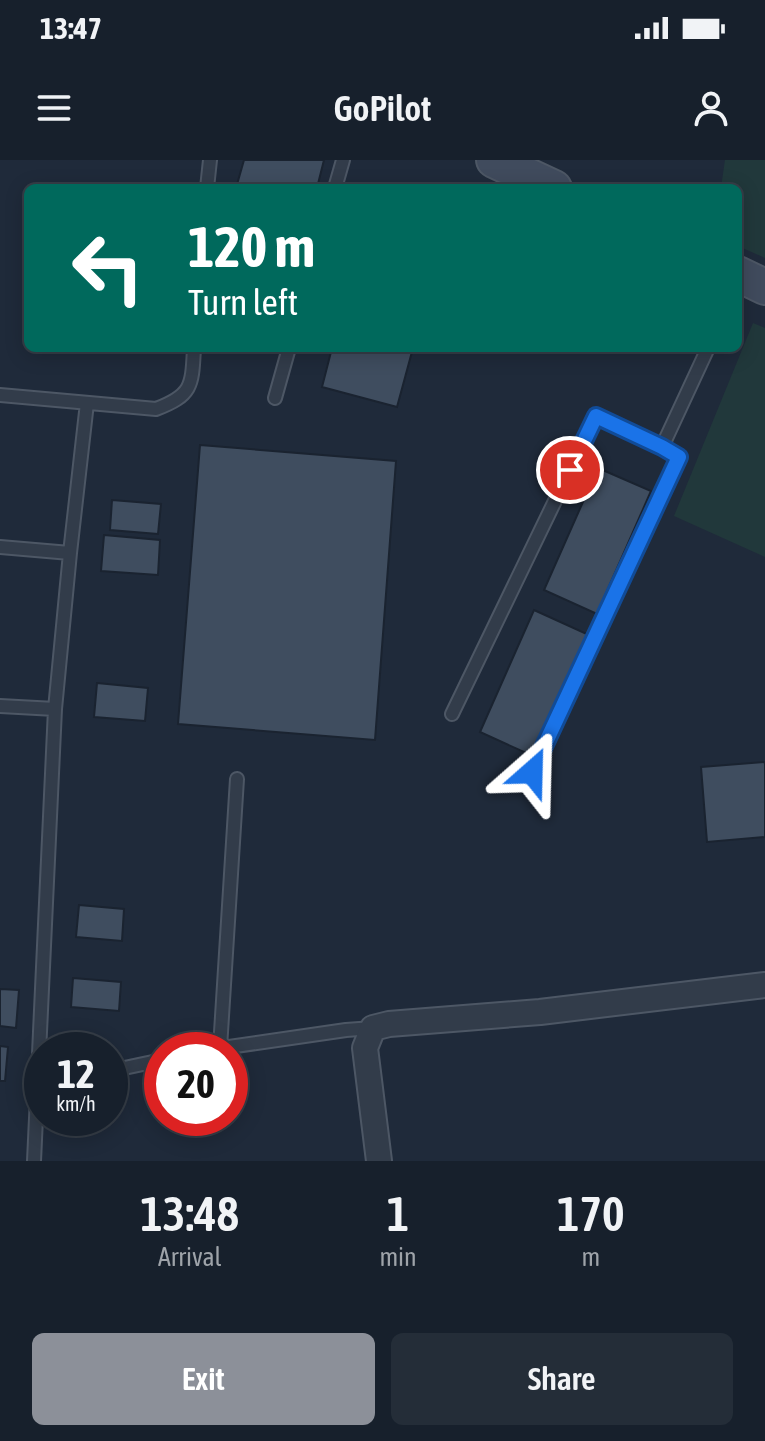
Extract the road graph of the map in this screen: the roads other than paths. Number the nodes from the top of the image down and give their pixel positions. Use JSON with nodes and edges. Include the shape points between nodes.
{"nodes":[{"id":1,"x":210,"y":160,"type":"edge"},
{"id":2,"x":343,"y":160,"type":"edge"},
{"id":3,"x":494,"y":160,"type":"edge"},
{"id":4,"x":207,"y":184,"type":"edge"},
{"id":5,"x":336,"y":184,"type":"edge"},
{"id":6,"x":545,"y":184,"type":"edge"},
{"id":7,"x":194,"y":352,"type":"edge"},
{"id":8,"x":288,"y":352,"type":"edge"},
{"id":9,"x":706,"y":352,"type":"edge"},
{"id":10,"x":0,"y":395,"type":"edge"},
{"id":11,"x":275,"y":398,"type":"dead end"},
{"id":12,"x":87,"y":403,"type":"junction"},
{"id":13,"x":662,"y":447,"type":"junction"},
{"id":14,"x":0,"y":547,"type":"edge"},
{"id":15,"x":70,"y":553,"type":"junction"},
{"id":16,"x":0,"y":706,"type":"edge"},
{"id":17,"x":55,"y":709,"type":"junction"},
{"id":18,"x":452,"y":714,"type":"dead end"},
{"id":19,"x":532,"y":772,"type":"dead end"},
{"id":20,"x":237,"y":779,"type":"dead end"},
{"id":21,"x":765,"y":985,"type":"edge"},
{"id":22,"x":373,"y":1028,"type":"junction"},
{"id":23,"x":41,"y":1032,"type":"edge"},
{"id":24,"x":215,"y":1032,"type":"edge"},
{"id":25,"x":248,"y":1045,"type":"edge"},
{"id":26,"x":36,"y":1136,"type":"edge"},
{"id":27,"x":34,"y":1161,"type":"edge"},
{"id":28,"x":379,"y":1161,"type":"edge"}],
"edges":[{"from":1,"to":4,"type":"lane"},
{"from":2,"to":5,"type":"lane"},
{"from":3,"to":6,"type":"main road"},
{"from":7,"to":12,"type":"lane","via":[[193,375],[179,400],[156,409]]},
{"from":8,"to":11,"type":"lane"},
{"from":9,"to":13,"type":"lane"},
{"from":10,"to":12,"type":"lane"},
{"from":12,"to":15,"type":"lane"},
{"from":13,"to":18,"type":"lane","via":[[596,416]]},
{"from":13,"to":19,"type":"lane","via":[[679,457]]},
{"from":14,"to":15,"type":"lane"},
{"from":15,"to":17,"type":"lane"},
{"from":16,"to":17,"type":"lane"},
{"from":17,"to":23,"type":"lane"},
{"from":20,"to":24,"type":"lane"},
{"from":21,"to":22,"type":"street"},
{"from":22,"to":25,"type":"lane"},
{"from":22,"to":28,"type":"street","via":[[365,1048]]},
{"from":26,"to":27,"type":"lane"}]}
